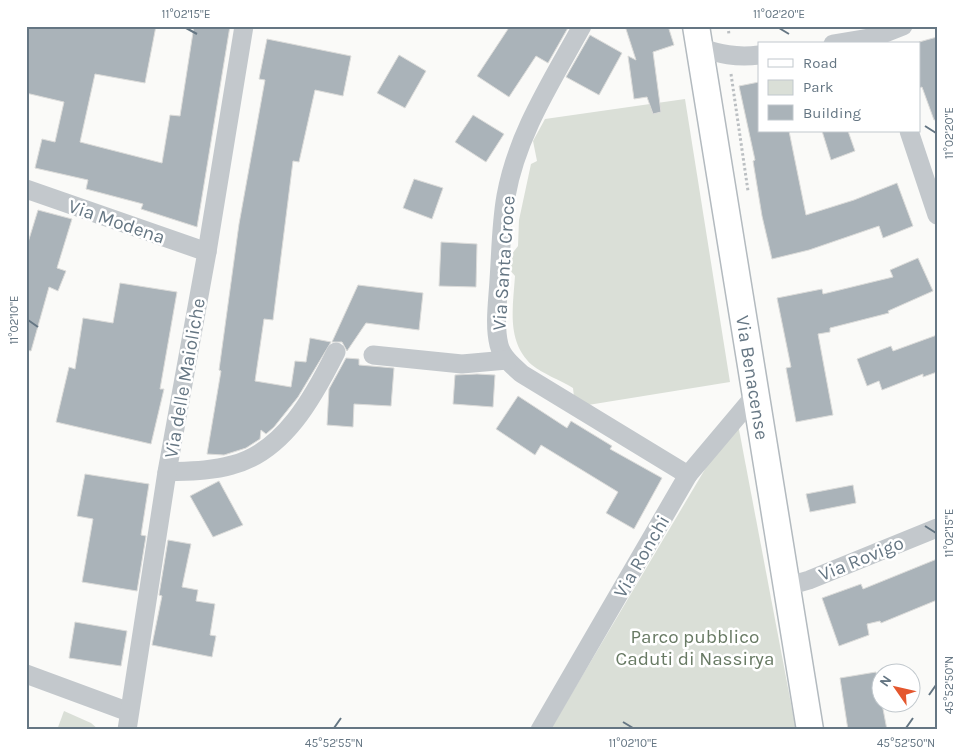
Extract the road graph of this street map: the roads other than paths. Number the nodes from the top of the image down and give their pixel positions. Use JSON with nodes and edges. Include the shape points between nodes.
{"nodes":[{"id":1,"x":244,"y":26,"type":"edge"},
{"id":2,"x":582,"y":26,"type":"edge"},
{"id":3,"x":903,"y":26,"type":"edge"},
{"id":4,"x":697,"y":36,"type":"edge"},
{"id":5,"x":877,"y":41,"type":"edge"},
{"id":6,"x":863,"y":42,"type":"edge"},
{"id":7,"x":758,"y":55,"type":"edge"},
{"id":8,"x":909,"y":132,"type":"edge"},
{"id":9,"x":26,"y":190,"type":"edge"},
{"id":10,"x":937,"y":215,"type":"edge"},
{"id":11,"x":208,"y":252,"type":"junction"},
{"id":12,"x":336,"y":352,"type":"dead end"},
{"id":13,"x":373,"y":355,"type":"dead end"},
{"id":14,"x":507,"y":360,"type":"junction"},
{"id":15,"x":757,"y":393,"type":"junction"},
{"id":16,"x":167,"y":472,"type":"junction"},
{"id":17,"x":688,"y":475,"type":"junction"},
{"id":18,"x":937,"y":528,"type":"edge"},
{"id":19,"x":785,"y":587,"type":"junction"},
{"id":20,"x":26,"y":674,"type":"edge"},
{"id":21,"x":128,"y":721,"type":"edge"},
{"id":22,"x":540,"y":730,"type":"edge"},
{"id":23,"x":810,"y":730,"type":"edge"}],
"edges":[{"from":1,"to":11,"type":"street","name":"Via delle Maioliche"},
{"from":2,"to":14,"type":"street","name":"Via Santa Croce","via":[[529,125],[506,195],[497,311],[499,345]]},
{"from":3,"to":5,"type":"street"},
{"from":4,"to":7,"type":"street","via":[[728,56]]},
{"from":4,"to":15,"type":"main road","name":"Via Benacense"},
{"from":5,"to":6,"type":"street"},
{"from":8,"to":10,"type":"street"},
{"from":9,"to":11,"type":"street","name":"Via Modena"},
{"from":11,"to":16,"type":"street","name":"Via delle Maioliche"},
{"from":12,"to":16,"type":"street","via":[[306,404],[276,443],[233,465]]},
{"from":13,"to":14,"type":"street","via":[[462,364]]},
{"from":14,"to":17,"type":"street","name":"Via Santa Croce","via":[[522,374]]},
{"from":15,"to":17,"type":"street","name":"Via Ronchi"},
{"from":15,"to":19,"type":"main road","name":"Via Benacense"},
{"from":16,"to":21,"type":"street","name":"Via delle Maioliche"},
{"from":17,"to":22,"type":"street","name":"Via Ronchi"},
{"from":18,"to":19,"type":"street","name":"Via Rovigo"},
{"from":19,"to":23,"type":"main road","name":"Via Benacense"},
{"from":20,"to":21,"type":"street"}]}
